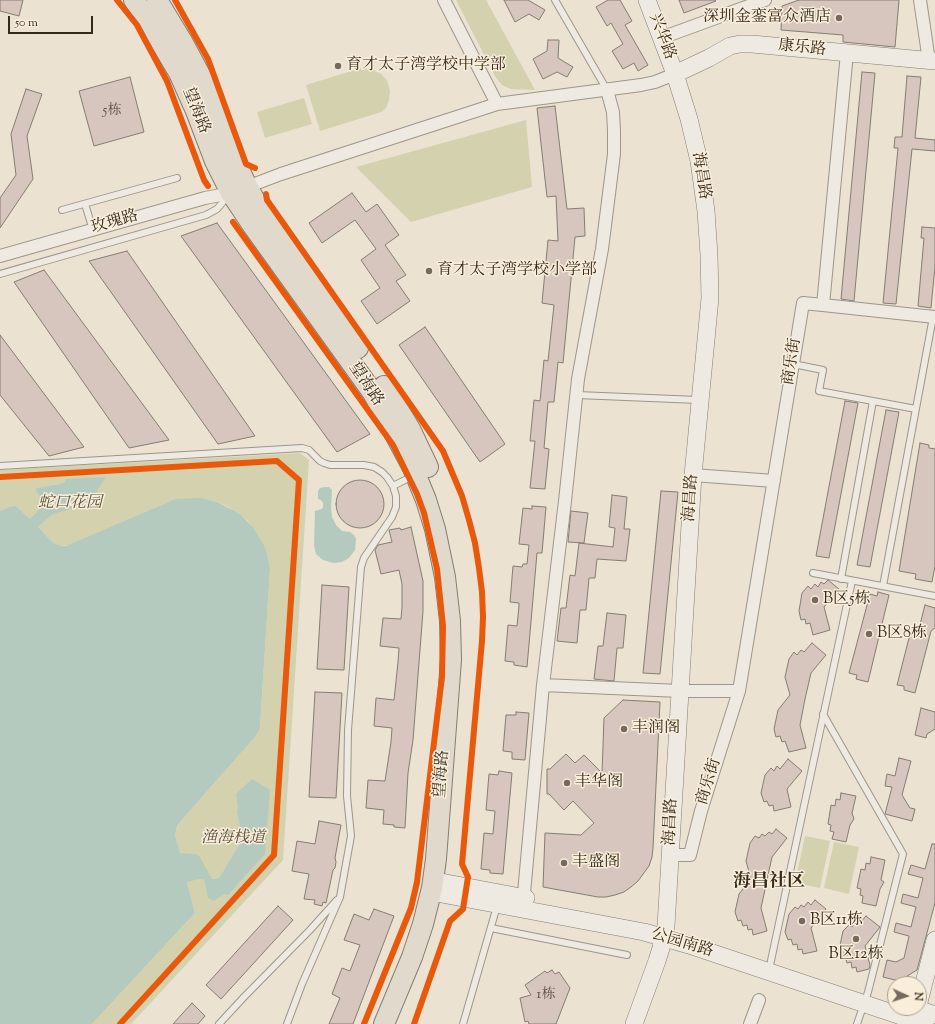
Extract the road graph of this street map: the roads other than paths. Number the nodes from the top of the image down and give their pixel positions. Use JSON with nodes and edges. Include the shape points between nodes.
{"nodes":[{"id":1,"x":134,"y":0,"type":"edge"},
{"id":2,"x":157,"y":0,"type":"edge"},
{"id":3,"x":444,"y":0,"type":"edge"},
{"id":4,"x":555,"y":0,"type":"edge"},
{"id":5,"x":647,"y":0,"type":"edge"},
{"id":6,"x":765,"y":0,"type":"edge"},
{"id":7,"x":920,"y":0,"type":"edge"},
{"id":8,"x":661,"y":38,"type":"junction"},
{"id":9,"x":847,"y":53,"type":"junction"},
{"id":10,"x":932,"y":61,"type":"edge"},
{"id":11,"x":675,"y":74,"type":"junction"},
{"id":12,"x":607,"y":90,"type":"junction"},
{"id":13,"x":497,"y":104,"type":"junction"},
{"id":14,"x":177,"y":178,"type":"dead end"},
{"id":15,"x":239,"y":190,"type":"junction"},
{"id":16,"x":85,"y":204,"type":"junction"},
{"id":17,"x":62,"y":210,"type":"dead end"},
{"id":18,"x":92,"y":230,"type":"junction"},
{"id":19,"x":0,"y":256,"type":"edge"},
{"id":20,"x":0,"y":274,"type":"edge"},
{"id":21,"x":823,"y":305,"type":"junction"},
{"id":22,"x":934,"y":313,"type":"edge"},
{"id":23,"x":793,"y":364,"type":"junction"},
{"id":24,"x":577,"y":395,"type":"junction"},
{"id":25,"x":700,"y":400,"type":"junction"},
{"id":26,"x":873,"y":401,"type":"junction"},
{"id":27,"x":916,"y":409,"type":"junction"},
{"id":28,"x":0,"y":466,"type":"edge"},
{"id":29,"x":416,"y":475,"type":"junction"},
{"id":30,"x":693,"y":475,"type":"junction"},
{"id":31,"x":774,"y":481,"type":"junction"},
{"id":32,"x":393,"y":486,"type":"junction"},
{"id":33,"x":813,"y":573,"type":"dead end"},
{"id":34,"x":841,"y":579,"type":"junction"},
{"id":35,"x":852,"y":581,"type":"junction"},
{"id":36,"x":883,"y":586,"type":"junction"},
{"id":37,"x":935,"y":596,"type":"edge"},
{"id":38,"x":543,"y":685,"type":"junction"},
{"id":39,"x":680,"y":691,"type":"junction"},
{"id":40,"x":739,"y":691,"type":"junction"},
{"id":41,"x":823,"y":714,"type":"junction"},
{"id":42,"x":670,"y":855,"type":"junction"},
{"id":43,"x":438,"y":888,"type":"junction"},
{"id":44,"x":340,"y":897,"type":"junction"},
{"id":45,"x":523,"y":904,"type":"junction"},
{"id":46,"x":497,"y":905,"type":"junction"},
{"id":47,"x":491,"y":928,"type":"junction"},
{"id":48,"x":665,"y":932,"type":"junction"},
{"id":49,"x":935,"y":940,"type":"edge"},
{"id":50,"x":627,"y":955,"type":"dead end"},
{"id":51,"x":770,"y":966,"type":"junction"},
{"id":52,"x":927,"y":986,"type":"edge"},
{"id":53,"x":866,"y":998,"type":"junction"},
{"id":54,"x":759,"y":1000,"type":"dead end"},
{"id":55,"x":887,"y":1000,"type":"edge"},
{"id":56,"x":887,"y":1004,"type":"edge"},
{"id":57,"x":219,"y":1024,"type":"edge"},
{"id":58,"x":287,"y":1024,"type":"edge"},
{"id":59,"x":384,"y":1024,"type":"edge"},
{"id":60,"x":398,"y":1024,"type":"edge"},
{"id":61,"x":463,"y":1024,"type":"edge"},
{"id":62,"x":634,"y":1024,"type":"edge"},
{"id":63,"x":750,"y":1024,"type":"edge"},
{"id":64,"x":857,"y":1024,"type":"edge"}],
"edges":[{"from":1,"to":15,"type":"main road","name":"望海路","via":[[179,73],[220,174]]},
{"from":2,"to":15,"type":"main road","name":"望海路","via":[[207,88],[232,155]]},
{"from":3,"to":13,"type":"street"},
{"from":4,"to":12,"type":"lane"},
{"from":5,"to":8,"type":"street","name":"兴华路"},
{"from":6,"to":8,"type":"street"},
{"from":7,"to":10,"type":"street"},
{"from":8,"to":11,"type":"street","name":"兴华路"},
{"from":9,"to":10,"type":"street","name":"康乐路"},
{"from":9,"to":11,"type":"street","name":"康乐路","via":[[740,44],[730,46]]},
{"from":9,"to":21,"type":"street"},
{"from":11,"to":12,"type":"street","name":"玫瑰路","via":[[655,82]]},
{"from":11,"to":25,"type":"street","name":"海昌路","via":[[699,161],[706,211],[710,298]]},
{"from":12,"to":13,"type":"street","name":"玫瑰路"},
{"from":12,"to":24,"type":"street","via":[[613,112],[614,154],[602,249]]},
{"from":13,"to":15,"type":"street","name":"玫瑰路"},
{"from":14,"to":16,"type":"lane"},
{"from":15,"to":18,"type":"street","name":"玫瑰路"},
{"from":15,"to":20,"type":"lane","via":[[206,215]]},
{"from":15,"to":29,"type":"main road","name":"望海路","via":[[253,226],[373,393]]},
{"from":15,"to":43,"type":"main road","name":"望海路","via":[[267,220],[383,384],[410,429],[442,509],[460,589],[464,620],[464,656]]},
{"from":16,"to":17,"type":"lane"},
{"from":16,"to":18,"type":"lane"},
{"from":18,"to":19,"type":"street","name":"玫瑰路"},
{"from":21,"to":22,"type":"street"},
{"from":21,"to":23,"type":"street","name":"商乐街","via":[[803,303]]},
{"from":22,"to":27,"type":"lane"},
{"from":23,"to":26,"type":"lane","via":[[823,370],[819,391]]},
{"from":23,"to":31,"type":"street","name":"商乐街"},
{"from":24,"to":25,"type":"lane"},
{"from":24,"to":38,"type":"street"},
{"from":25,"to":30,"type":"street","name":"海昌路"},
{"from":26,"to":27,"type":"lane"},
{"from":26,"to":34,"type":"lane"},
{"from":27,"to":36,"type":"lane"},
{"from":28,"to":32,"type":"lane","via":[[302,448],[309,450],[324,464],[374,467],[388,477]]},
{"from":29,"to":32,"type":"lane"},
{"from":29,"to":43,"type":"main road","name":"望海路","via":[[435,529],[445,577],[450,621],[451,668],[436,859]]},
{"from":30,"to":31,"type":"street"},
{"from":30,"to":39,"type":"street","name":"海昌路"},
{"from":31,"to":40,"type":"street","name":"商乐街"},
{"from":32,"to":44,"type":"lane","via":[[396,506],[392,517],[360,567],[348,730],[347,796],[351,836]]},
{"from":33,"to":34,"type":"lane"},
{"from":34,"to":35,"type":"lane"},
{"from":35,"to":36,"type":"lane"},
{"from":35,"to":41,"type":"lane"},
{"from":36,"to":37,"type":"lane"},
{"from":38,"to":39,"type":"street"},
{"from":38,"to":45,"type":"street"},
{"from":39,"to":40,"type":"street"},
{"from":39,"to":42,"type":"street","name":"海昌路"},
{"from":40,"to":42,"type":"street","name":"商乐街","via":[[701,811],[690,855]]},
{"from":41,"to":51,"type":"lane"},
{"from":41,"to":53,"type":"lane","via":[[903,854]]},
{"from":42,"to":48,"type":"street","name":"海昌路"},
{"from":43,"to":45,"type":"street","name":"公园南路"},
{"from":43,"to":46,"type":"street","name":"公园南路"},
{"from":43,"to":59,"type":"main road","name":"望海路","via":[[427,910],[418,940]]},
{"from":43,"to":60,"type":"main road","name":"望海路","via":[[437,918]]},
{"from":44,"to":57,"type":"lane"},
{"from":44,"to":58,"type":"lane"},
{"from":45,"to":46,"type":"street","name":"公园南路"},
{"from":45,"to":48,"type":"street","name":"公园南路","via":[[636,930]]},
{"from":46,"to":47,"type":"lane"},
{"from":47,"to":50,"type":"lane"},
{"from":47,"to":61,"type":"lane"},
{"from":48,"to":51,"type":"street","name":"公园南路","via":[[689,945]]},
{"from":48,"to":62,"type":"street","name":"海昌路"},
{"from":49,"to":52,"type":"street"},
{"from":51,"to":53,"type":"street","name":"公园南路"},
{"from":53,"to":55,"type":"street","name":"公园南路"},
{"from":53,"to":56,"type":"street","name":"公园南路"},
{"from":53,"to":64,"type":"lane"},
{"from":54,"to":63,"type":"street"}]}
